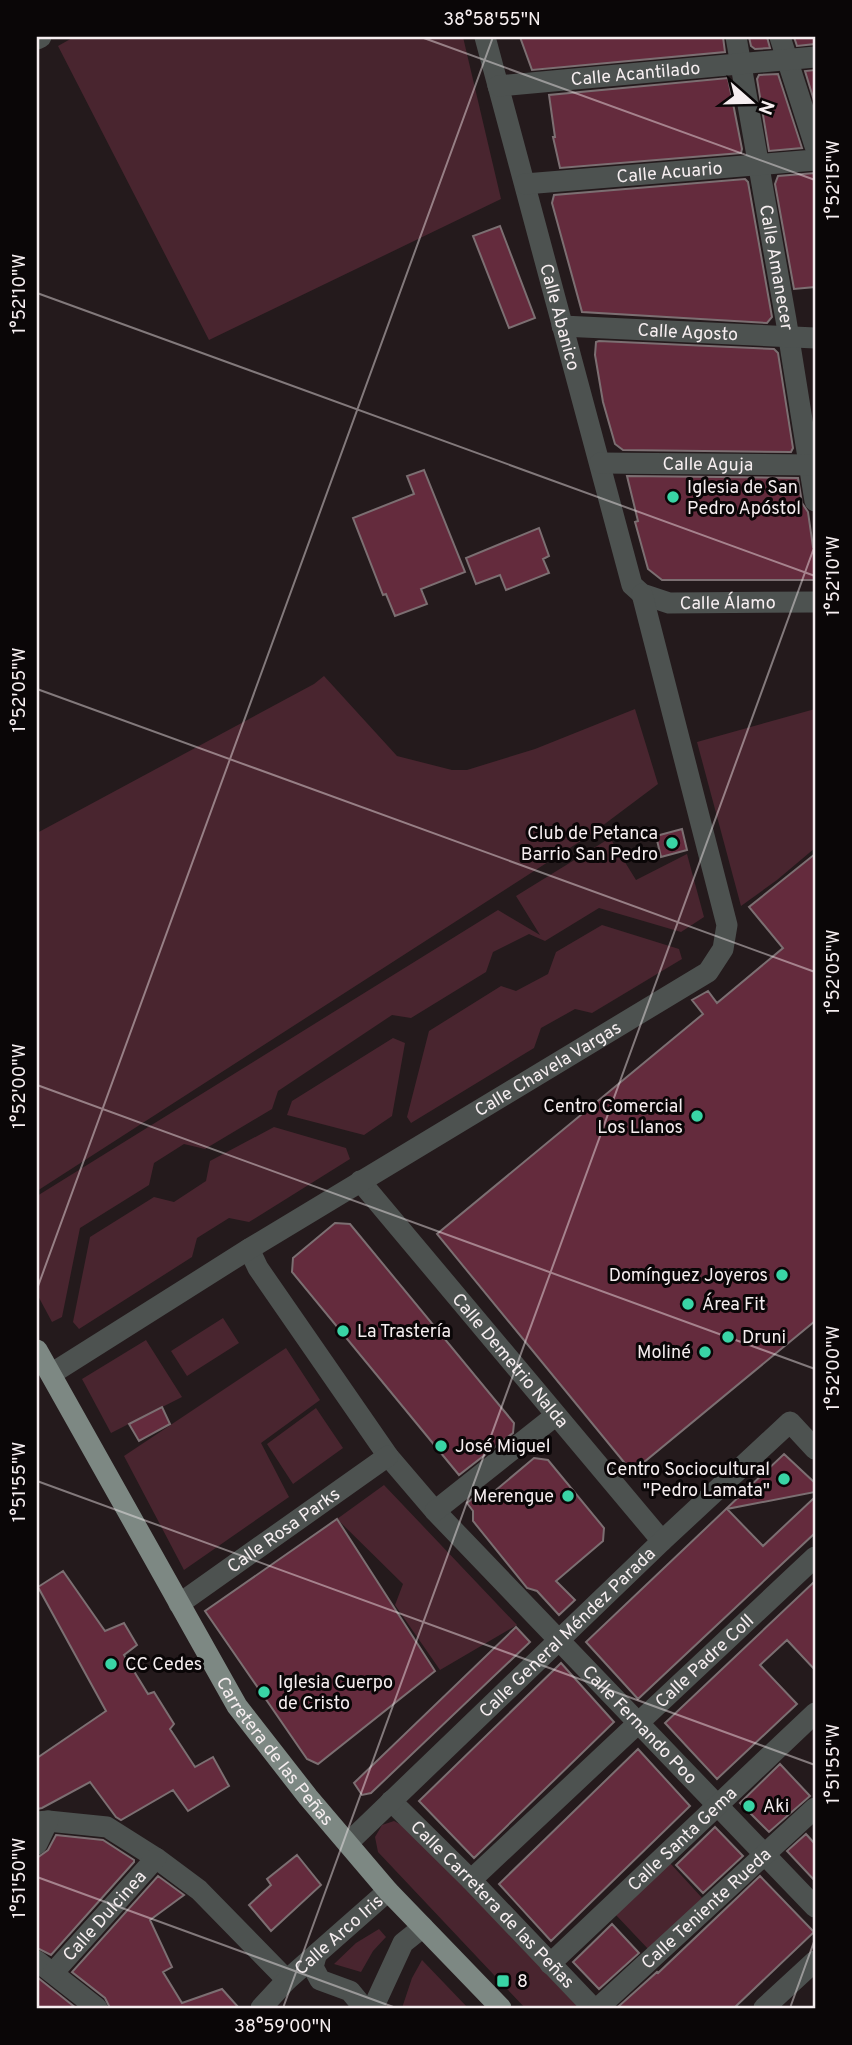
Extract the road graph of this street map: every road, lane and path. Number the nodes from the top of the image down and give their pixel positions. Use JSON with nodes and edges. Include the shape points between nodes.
{"nodes":[{"id":1,"x":485,"y":37,"type":"edge"},
{"id":2,"x":736,"y":37,"type":"edge"},
{"id":3,"x":780,"y":37,"type":"edge"},
{"id":4,"x":815,"y":57,"type":"edge"},
{"id":5,"x":788,"y":60,"type":"junction"},
{"id":6,"x":740,"y":64,"type":"junction"},
{"id":7,"x":498,"y":86,"type":"junction"},
{"id":8,"x":815,"y":146,"type":"edge"},
{"id":9,"x":815,"y":160,"type":"edge"},
{"id":10,"x":759,"y":163,"type":"junction"},
{"id":11,"x":525,"y":184,"type":"junction"},
{"id":12,"x":562,"y":326,"type":"junction"},
{"id":13,"x":789,"y":337,"type":"junction"},
{"id":14,"x":815,"y":338,"type":"edge"},
{"id":15,"x":600,"y":463,"type":"junction"},
{"id":16,"x":812,"y":465,"type":"edge"},
{"id":17,"x":815,"y":501,"type":"edge"},
{"id":18,"x":642,"y":594,"type":"junction"},
{"id":19,"x":815,"y":602,"type":"edge"},
{"id":20,"x":360,"y":1181,"type":"junction"},
{"id":21,"x":249,"y":1249,"type":"junction"},
{"id":22,"x":37,"y":1350,"type":"edge"},
{"id":23,"x":51,"y":1374,"type":"junction"},
{"id":24,"x":555,"y":1416,"type":"junction"},
{"id":25,"x":815,"y":1449,"type":"edge"},
{"id":26,"x":387,"y":1455,"type":"junction"},
{"id":27,"x":435,"y":1511,"type":"junction"},
{"id":28,"x":662,"y":1541,"type":"junction"},
{"id":29,"x":815,"y":1557,"type":"edge"},
{"id":30,"x":179,"y":1604,"type":"junction"},
{"id":31,"x":559,"y":1640,"type":"junction"},
{"id":32,"x":815,"y":1713,"type":"edge"},
{"id":33,"x":639,"y":1724,"type":"junction"},
{"id":34,"x":391,"y":1801,"type":"junction"},
{"id":35,"x":718,"y":1807,"type":"junction"},
{"id":36,"x":815,"y":1808,"type":"edge"},
{"id":37,"x":43,"y":1821,"type":"edge"},
{"id":38,"x":348,"y":1843,"type":"junction"},
{"id":39,"x":37,"y":1844,"type":"edge"},
{"id":40,"x":764,"y":1856,"type":"junction"},
{"id":41,"x":156,"y":1858,"type":"junction"},
{"id":42,"x":471,"y":1880,"type":"junction"},
{"id":43,"x":388,"y":1891,"type":"junction"},
{"id":44,"x":815,"y":1907,"type":"edge"},
{"id":45,"x":423,"y":1927,"type":"junction"},
{"id":46,"x":316,"y":1956,"type":"junction"},
{"id":47,"x":815,"y":1961,"type":"edge"},
{"id":48,"x":550,"y":1964,"type":"junction"},
{"id":49,"x":45,"y":1967,"type":"edge"},
{"id":50,"x":287,"y":1980,"type":"junction"},
{"id":51,"x":97,"y":2008,"type":"edge"},
{"id":52,"x":261,"y":2008,"type":"edge"},
{"id":53,"x":364,"y":2008,"type":"edge"},
{"id":54,"x":373,"y":2008,"type":"edge"},
{"id":55,"x":501,"y":2008,"type":"edge"},
{"id":56,"x":595,"y":2008,"type":"edge"},
{"id":57,"x":764,"y":2008,"type":"edge"}],
"edges":[{"from":1,"to":7,"type":"street","name":"Calle Abanico"},
{"from":2,"to":6,"type":"street","name":"Calle Amanecer"},
{"from":3,"to":5,"type":"street"},
{"from":4,"to":5,"type":"street","name":"Calle Acantilado"},
{"from":5,"to":6,"type":"street","name":"Calle Acantilado"},
{"from":5,"to":8,"type":"street"},
{"from":6,"to":7,"type":"street","name":"Calle Acantilado"},
{"from":6,"to":10,"type":"street","name":"Calle Amanecer"},
{"from":7,"to":11,"type":"street","name":"Calle Abanico"},
{"from":9,"to":10,"type":"street","name":"Calle Acuario"},
{"from":10,"to":11,"type":"street","name":"Calle Acuario"},
{"from":10,"to":13,"type":"street","name":"Calle Amanecer"},
{"from":11,"to":12,"type":"street","name":"Calle Abanico"},
{"from":12,"to":13,"type":"street","name":"Calle Agosto"},
{"from":12,"to":15,"type":"street","name":"Calle Abanico"},
{"from":13,"to":14,"type":"street","name":"Calle Agosto"},
{"from":13,"to":16,"type":"street","name":"Calle Amanecer"},
{"from":15,"to":16,"type":"street","name":"Calle Aguja"},
{"from":15,"to":18,"type":"street","name":"Calle Abanico","via":[[632,584]]},
{"from":16,"to":17,"type":"street","name":"Calle Amanecer"},
{"from":18,"to":19,"type":"street","name":"Calle Álamo","via":[[669,603]]},
{"from":18,"to":20,"type":"street","name":"Calle Chavela Vargas","via":[[727,925],[723,949],[708,972]]},
{"from":20,"to":21,"type":"street","name":"Calle Chavela Vargas"},
{"from":20,"to":24,"type":"street","name":"Calle Demetrio Nalda"},
{"from":21,"to":23,"type":"street","name":"Calle Chavela Vargas"},
{"from":21,"to":26,"type":"street","name":"Calle Fernando Poo"},
{"from":22,"to":23,"type":"main road","name":"Carretera de las Peñas"},
{"from":23,"to":30,"type":"main road","name":"Carretera de las Peñas"},
{"from":24,"to":27,"type":"street"},
{"from":24,"to":28,"type":"street","name":"Calle Demetrio Nalda"},
{"from":25,"to":28,"type":"street","name":"Calle General Méndez Parada","via":[[790,1422]]},
{"from":26,"to":27,"type":"street","name":"Calle Fernando Poo"},
{"from":26,"to":30,"type":"street","name":"Calle Rosa Parks"},
{"from":27,"to":31,"type":"street","name":"Calle Fernando Poo"},
{"from":28,"to":31,"type":"street","name":"Calle General Méndez Parada"},
{"from":29,"to":33,"type":"street","name":"Calle Padre Coll"},
{"from":30,"to":38,"type":"main road","name":"Carretera de las Peñas","via":[[237,1706]]},
{"from":31,"to":33,"type":"street","name":"Calle Fernando Poo"},
{"from":31,"to":34,"type":"street","name":"Calle General Méndez Parada"},
{"from":32,"to":35,"type":"street","name":"Calle Santa Gema"},
{"from":33,"to":35,"type":"street","name":"Calle Fernando Poo"},
{"from":33,"to":42,"type":"street","name":"Calle Padre Coll"},
{"from":34,"to":38,"type":"street","name":"Calle General Méndez Parada"},
{"from":34,"to":42,"type":"street","name":"Calle Carretera de las Peñas"},
{"from":35,"to":40,"type":"street","name":"Calle Fernando Poo"},
{"from":35,"to":48,"type":"street","name":"Calle Santa Gema"},
{"from":36,"to":40,"type":"street","name":"Calle Teniente Rueda"},
{"from":37,"to":39,"type":"street"},
{"from":37,"to":41,"type":"street","via":[[107,1828]]},
{"from":38,"to":43,"type":"main road","name":"Carretera de las Peñas"},
{"from":40,"to":44,"type":"street","name":"Calle Fernando Poo"},
{"from":40,"to":56,"type":"street","name":"Calle Teniente Rueda"},
{"from":41,"to":49,"type":"street","name":"Calle Dulcinea"},
{"from":41,"to":50,"type":"street","via":[[199,1890]]},
{"from":42,"to":48,"type":"street","name":"Calle Carretera de las Peñas"},
{"from":43,"to":45,"type":"main road","name":"Carretera de las Peñas"},
{"from":43,"to":46,"type":"street","name":"Calle Arco Iris"},
{"from":45,"to":54,"type":"street","via":[[403,1943]]},
{"from":45,"to":55,"type":"main road","name":"Carretera de las Peñas"},
{"from":46,"to":50,"type":"street","name":"Calle Arco Iris"},
{"from":46,"to":53,"type":"street","via":[[313,1967],[320,1980],[350,1991]]},
{"from":47,"to":57,"type":"street"},
{"from":48,"to":56,"type":"street","name":"Calle Carretera de las Peñas"},
{"from":49,"to":51,"type":"street"},
{"from":50,"to":52,"type":"street","name":"Calle Arco Iris"}]}
